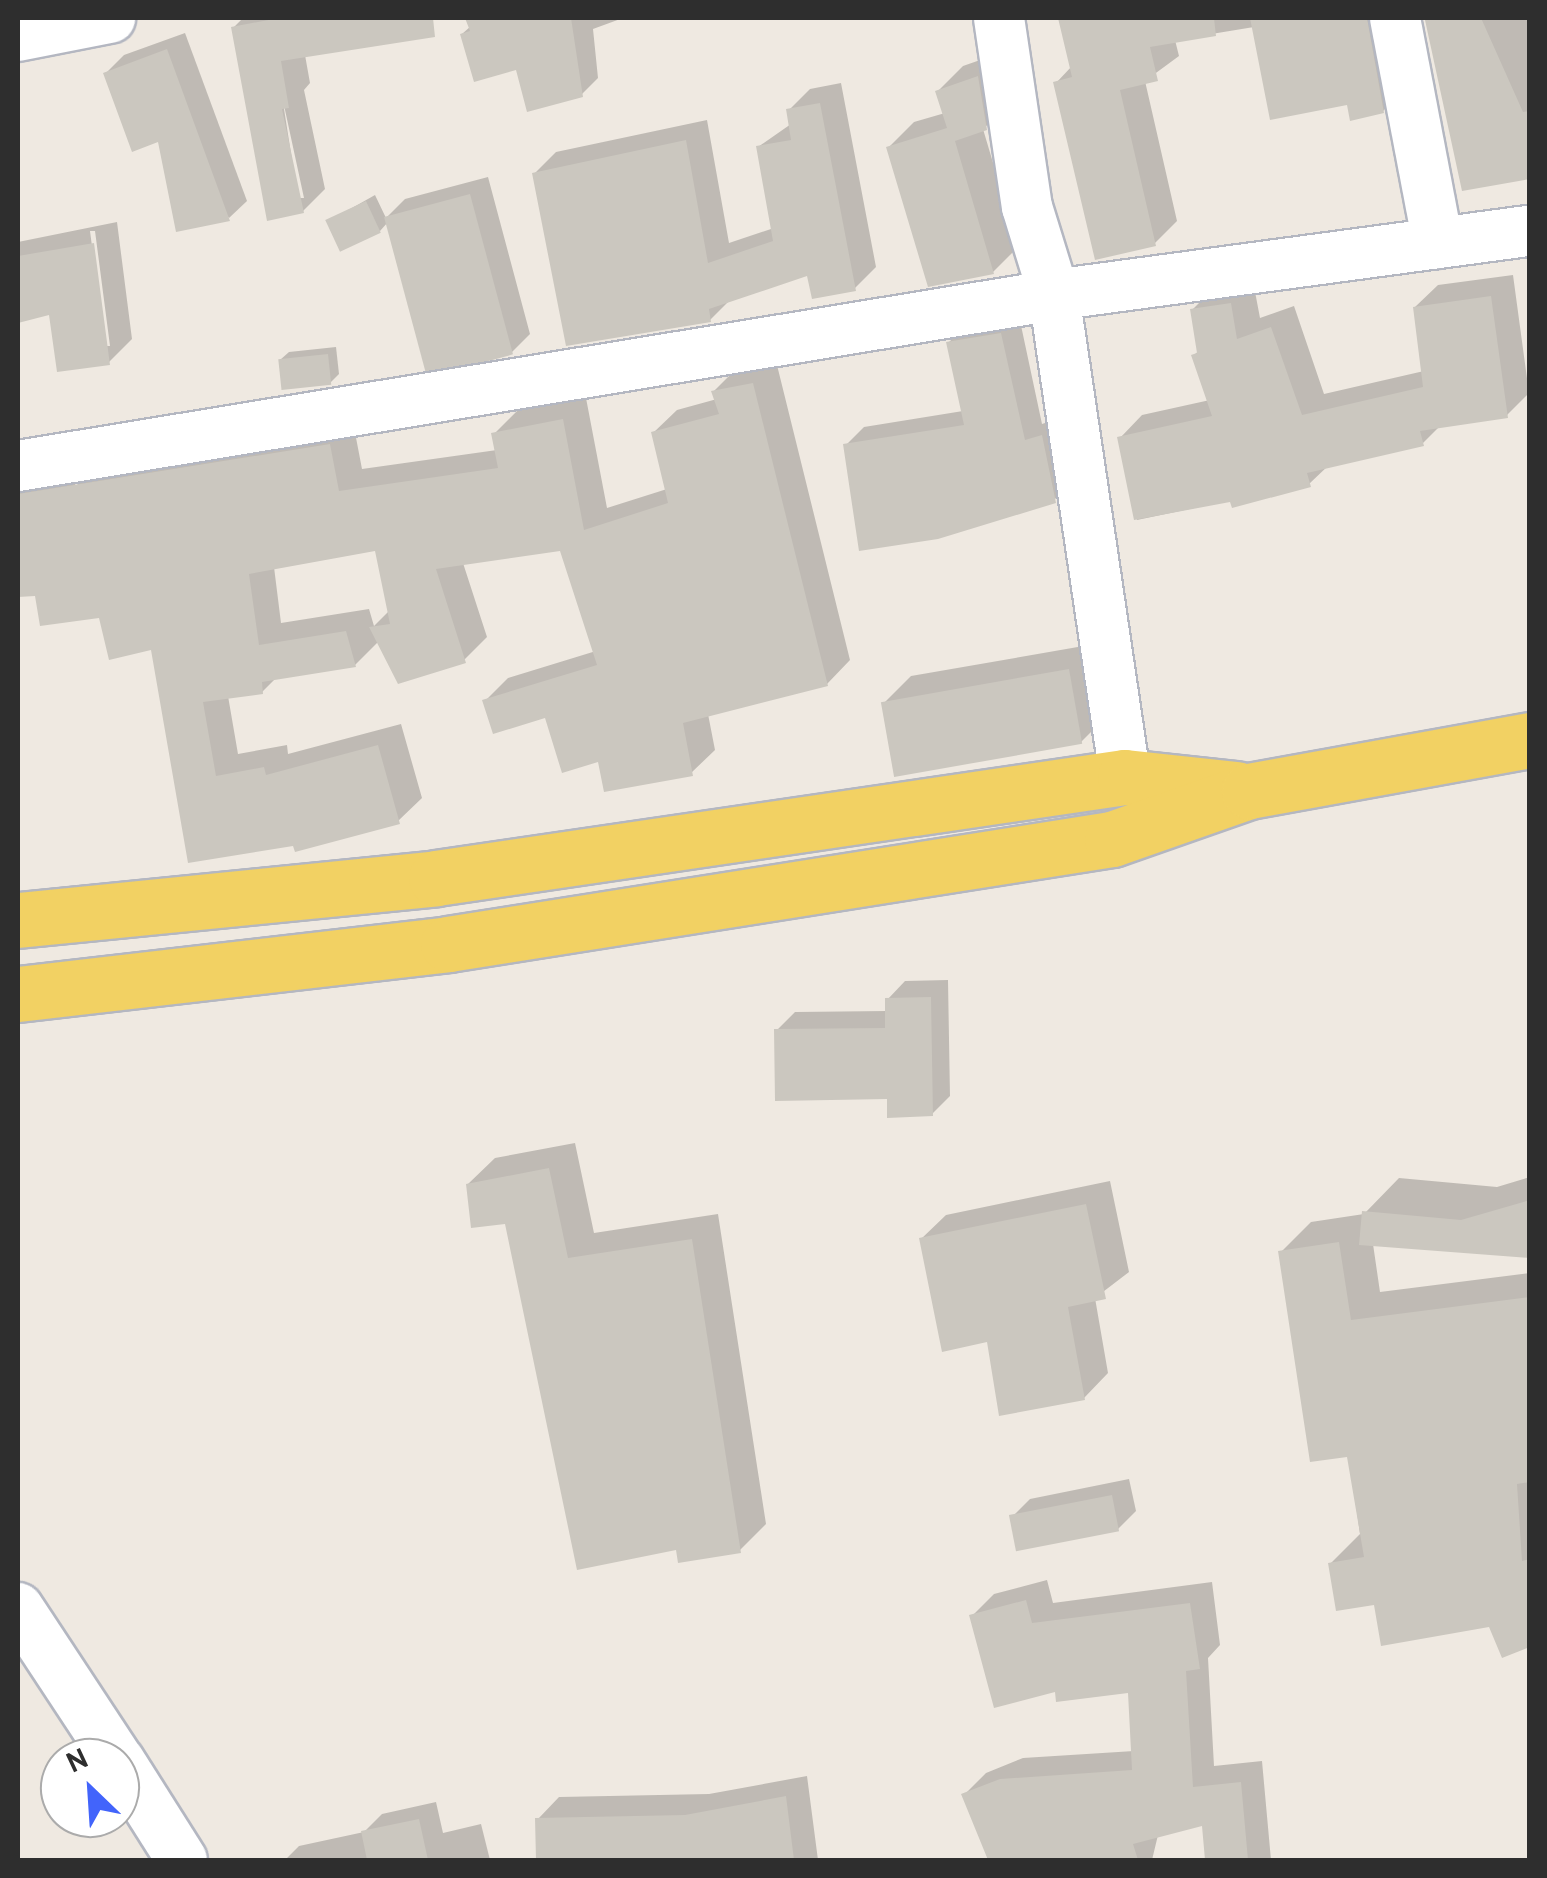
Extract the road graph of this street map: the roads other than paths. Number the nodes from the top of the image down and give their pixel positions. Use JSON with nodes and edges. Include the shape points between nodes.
{"nodes":[{"id":1,"x":110,"y":18,"type":"edge"},
{"id":2,"x":999,"y":18,"type":"edge"},
{"id":3,"x":1395,"y":18,"type":"edge"},
{"id":4,"x":18,"y":36,"type":"edge"},
{"id":5,"x":1530,"y":230,"type":"edge"},
{"id":6,"x":1438,"y":243,"type":"junction"},
{"id":7,"x":1054,"y":295,"type":"junction"},
{"id":8,"x":18,"y":466,"type":"edge"},
{"id":9,"x":1530,"y":740,"type":"edge"},
{"id":10,"x":1125,"y":777,"type":"junction"},
{"id":11,"x":1249,"y":791,"type":"junction"},
{"id":12,"x":18,"y":920,"type":"edge"},
{"id":13,"x":18,"y":994,"type":"edge"},
{"id":14,"x":18,"y":1608,"type":"edge"},
{"id":15,"x":104,"y":1738,"type":"edge"},
{"id":16,"x":140,"y":1793,"type":"edge"},
{"id":17,"x":182,"y":1860,"type":"edge"}],
"edges":[{"from":1,"to":4,"type":"street"},
{"from":2,"to":7,"type":"street","via":[[1027,207]]},
{"from":3,"to":6,"type":"street"},
{"from":5,"to":6,"type":"street"},
{"from":6,"to":7,"type":"street"},
{"from":7,"to":8,"type":"street"},
{"from":7,"to":10,"type":"street"},
{"from":9,"to":11,"type":"main road"},
{"from":10,"to":11,"type":"main road"},
{"from":10,"to":12,"type":"main road","via":[[436,878]]},
{"from":11,"to":13,"type":"main road","via":[[1112,839],[448,944]]},
{"from":14,"to":15,"type":"street"},
{"from":16,"to":17,"type":"street"}]}
